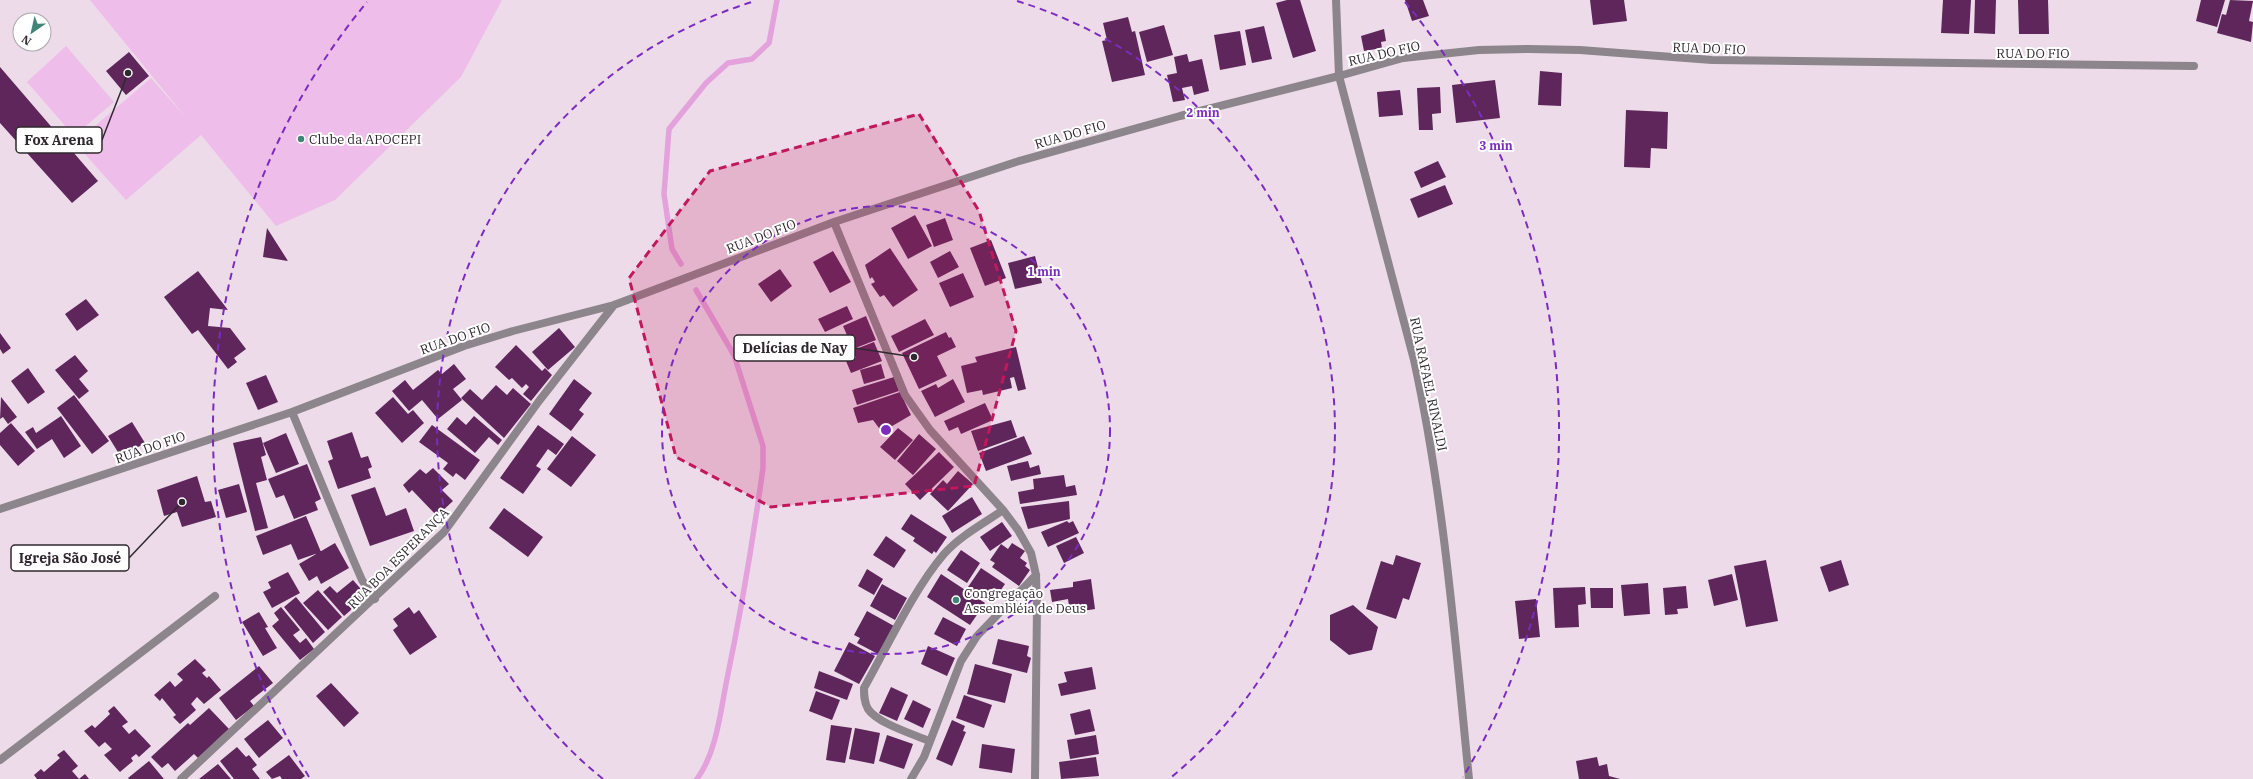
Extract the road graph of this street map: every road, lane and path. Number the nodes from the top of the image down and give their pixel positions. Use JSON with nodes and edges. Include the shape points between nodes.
{"nodes":[{"id":1,"x":1336,"y":0,"type":"edge"},
{"id":2,"x":2194,"y":66,"type":"dead end"},
{"id":3,"x":1339,"y":76,"type":"junction"},
{"id":4,"x":834,"y":222,"type":"junction"},
{"id":5,"x":614,"y":305,"type":"junction"},
{"id":6,"x":292,"y":412,"type":"junction"},
{"id":7,"x":0,"y":509,"type":"edge"},
{"id":8,"x":1003,"y":510,"type":"junction"},
{"id":9,"x":1036,"y":575,"type":"junction"},
{"id":10,"x":216,"y":596,"type":"dead end"},
{"id":11,"x":375,"y":599,"type":"junction"},
{"id":12,"x":929,"y":741,"type":"junction"},
{"id":13,"x":0,"y":760,"type":"edge"},
{"id":14,"x":181,"y":779,"type":"edge"},
{"id":15,"x":911,"y":779,"type":"edge"},
{"id":16,"x":1035,"y":779,"type":"edge"},
{"id":17,"x":1470,"y":779,"type":"edge"}],
"edges":[{"from":1,"to":3,"type":"street","name":"RUA RAFAEL RINALDI"},
{"from":2,"to":3,"type":"street","name":"RUA DO FIO","via":[[1720,61],[1580,50],[1479,50],[1403,58]]},
{"from":3,"to":4,"type":"street","name":"RUA DO FIO","via":[[1180,116],[1016,162]]},
{"from":3,"to":17,"type":"street","name":"RUA RAFAEL RINALDI","via":[[1424,406],[1448,565]]},
{"from":4,"to":5,"type":"street","name":"RUA DO FIO"},
{"from":4,"to":8,"type":"street","via":[[905,395],[930,430]]},
{"from":5,"to":6,"type":"street","name":"RUA DO FIO","via":[[464,346]]},
{"from":5,"to":11,"type":"street","name":"RUA BOA ESPERANÇA","via":[[539,401],[456,518]]},
{"from":6,"to":7,"type":"street","name":"RUA DO FIO"},
{"from":6,"to":11,"type":"street","via":[[362,580]]},
{"from":8,"to":9,"type":"street","via":[[1031,553]]},
{"from":8,"to":12,"type":"street","via":[[958,541],[944,554],[913,602],[864,688],[864,700],[875,717]]},
{"from":9,"to":12,"type":"street","via":[[977,636],[961,661]]},
{"from":9,"to":16,"type":"street"},
{"from":10,"to":13,"type":"street"},
{"from":11,"to":14,"type":"street","name":"RUA BOA ESPERANÇA"},
{"from":12,"to":15,"type":"street","via":[[924,757]]}]}
